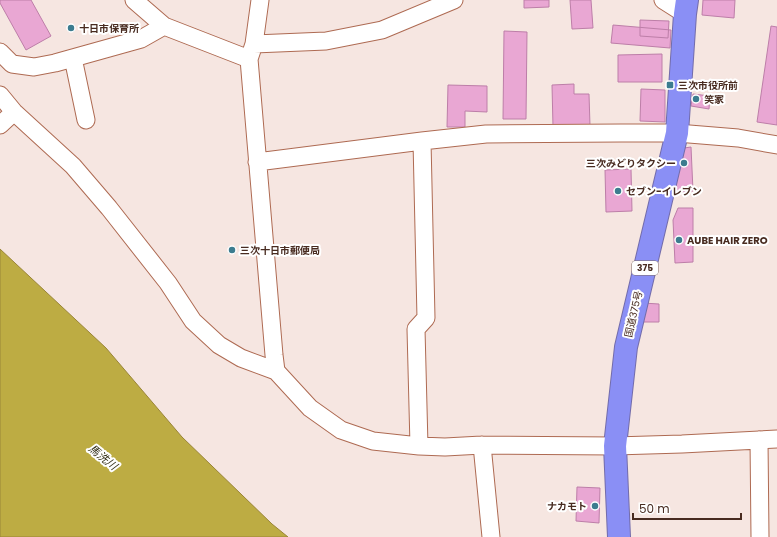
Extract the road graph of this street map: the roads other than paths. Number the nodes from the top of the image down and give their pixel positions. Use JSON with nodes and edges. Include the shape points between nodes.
{"nodes":[{"id":1,"x":134,"y":0,"type":"edge"},
{"id":2,"x":260,"y":0,"type":"edge"},
{"id":3,"x":454,"y":0,"type":"edge"},
{"id":4,"x":663,"y":0,"type":"edge"},
{"id":5,"x":686,"y":7,"type":"edge"},
{"id":6,"x":164,"y":26,"type":"junction"},
{"id":7,"x":0,"y":52,"type":"edge"},
{"id":8,"x":252,"y":52,"type":"junction"},
{"id":9,"x":73,"y":58,"type":"junction"},
{"id":10,"x":0,"y":95,"type":"edge"},
{"id":11,"x":14,"y":112,"type":"junction"},
{"id":12,"x":86,"y":120,"type":"dead end"},
{"id":13,"x":0,"y":125,"type":"edge"},
{"id":14,"x":677,"y":133,"type":"junction"},
{"id":15,"x":422,"y":141,"type":"junction"},
{"id":16,"x":777,"y":145,"type":"edge"},
{"id":17,"x":258,"y":162,"type":"junction"},
{"id":18,"x":276,"y":371,"type":"junction"},
{"id":19,"x":777,"y":439,"type":"edge"},
{"id":20,"x":759,"y":440,"type":"junction"},
{"id":21,"x":482,"y":445,"type":"junction"},
{"id":22,"x":419,"y":446,"type":"junction"},
{"id":23,"x":615,"y":446,"type":"junction"},
{"id":24,"x":491,"y":537,"type":"edge"},
{"id":25,"x":619,"y":537,"type":"edge"},
{"id":26,"x":760,"y":537,"type":"edge"}],
"edges":[{"from":1,"to":6,"type":"street"},
{"from":2,"to":8,"type":"street"},
{"from":3,"to":8,"type":"street","via":[[382,30]]},
{"from":4,"to":5,"type":"street"},
{"from":5,"to":14,"type":"highway","name":"国道375号","number":"375"},
{"from":6,"to":8,"type":"street"},
{"from":6,"to":9,"type":"street","via":[[141,39]]},
{"from":7,"to":9,"type":"street","via":[[12,64],[34,67]]},
{"from":8,"to":17,"type":"street"},
{"from":9,"to":12,"type":"street"},
{"from":10,"to":11,"type":"street"},
{"from":11,"to":13,"type":"street"},
{"from":11,"to":18,"type":"street","via":[[73,166],[104,202],[168,284],[193,321],[219,345],[241,358]]},
{"from":14,"to":15,"type":"street","via":[[486,134]]},
{"from":14,"to":16,"type":"street","via":[[738,138]]},
{"from":14,"to":23,"type":"highway","name":"国道375号","number":"375","via":[[626,347]]},
{"from":15,"to":17,"type":"street"},
{"from":15,"to":22,"type":"street","via":[[426,318],[416,329]]},
{"from":17,"to":18,"type":"street"},
{"from":18,"to":22,"type":"street","via":[[310,408],[341,430],[373,441]]},
{"from":19,"to":20,"type":"street"},
{"from":20,"to":23,"type":"street"},
{"from":20,"to":26,"type":"street"},
{"from":21,"to":22,"type":"street","via":[[444,448]]},
{"from":21,"to":23,"type":"street"},
{"from":21,"to":24,"type":"street"},
{"from":23,"to":25,"type":"highway","name":"国道375号","number":"375"}]}
